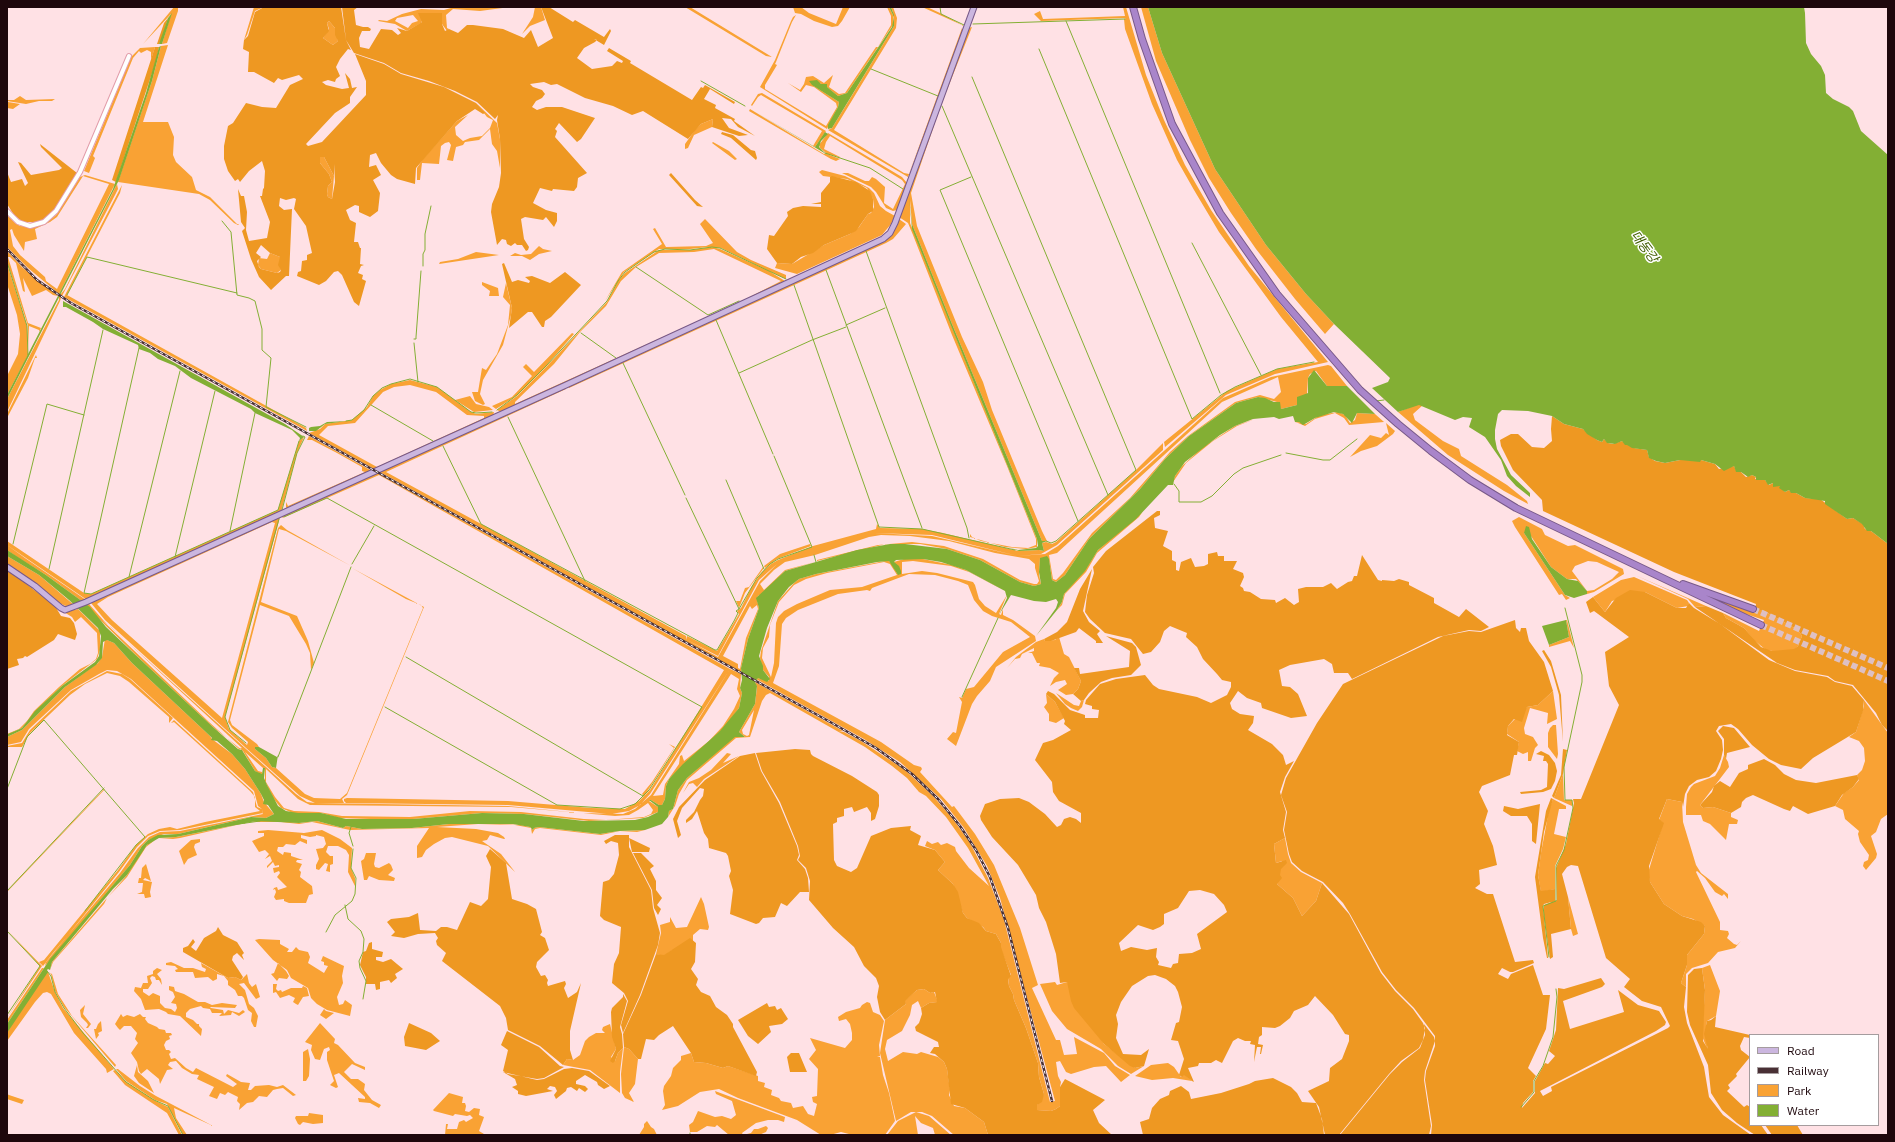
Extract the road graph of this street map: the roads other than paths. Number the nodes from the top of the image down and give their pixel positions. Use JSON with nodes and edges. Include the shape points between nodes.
{"nodes":[{"id":1,"x":974,"y":7,"type":"edge"},
{"id":2,"x":1133,"y":7,"type":"edge"},
{"id":3,"x":129,"y":56,"type":"dead end"},
{"id":4,"x":7,"y":211,"type":"edge"},
{"id":5,"x":7,"y":567,"type":"edge"},
{"id":6,"x":1650,"y":571,"type":"junction"},
{"id":7,"x":1753,"y":609,"type":"tunnel mouth"},
{"id":8,"x":1761,"y":625,"type":"tunnel mouth"}],
"edges":[{"from":1,"to":5,"type":"main road","via":[[895,222],[890,233],[883,239],[65,610]]},
{"from":2,"to":6,"type":"highway","via":[[1172,124],[1220,213],[1277,294],[1360,390],[1459,472],[1516,508]]},
{"from":3,"to":4,"type":"street","via":[[80,172],[56,211],[44,222],[30,226],[18,222]]},
{"from":6,"to":7,"type":"highway"},
{"from":6,"to":8,"type":"highway"}]}
